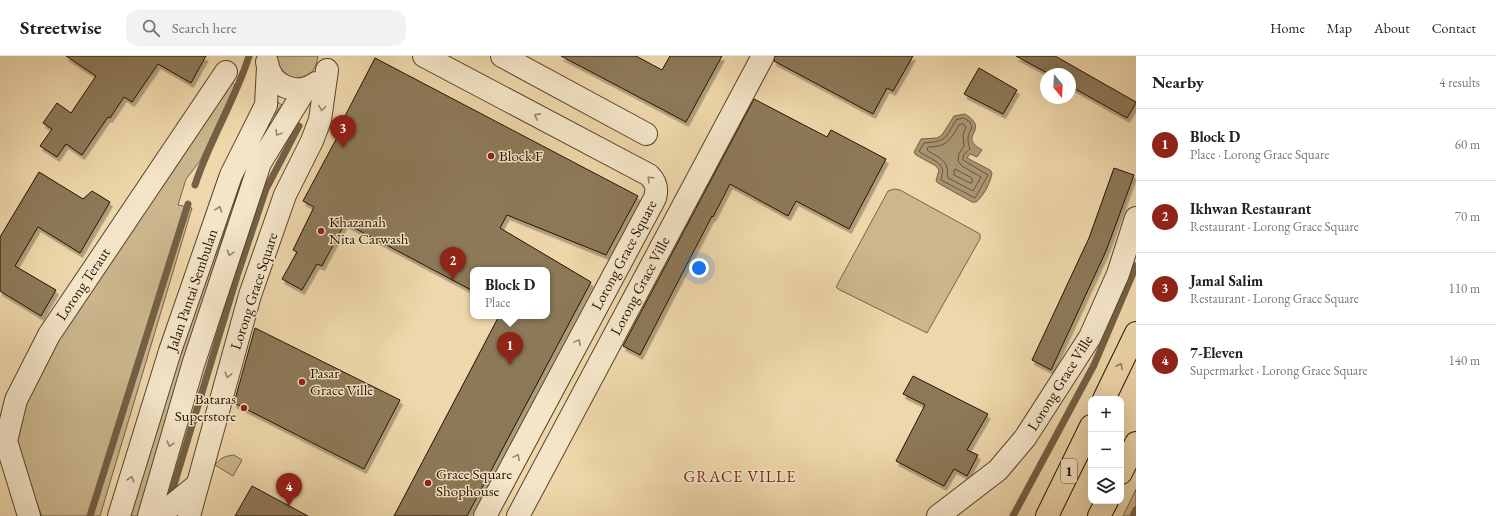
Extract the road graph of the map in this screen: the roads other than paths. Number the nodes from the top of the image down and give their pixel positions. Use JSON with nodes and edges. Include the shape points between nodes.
{"nodes":[{"id":1,"x":424,"y":56,"type":"edge"},
{"id":2,"x":502,"y":56,"type":"edge"},
{"id":3,"x":763,"y":56,"type":"edge"},
{"id":4,"x":267,"y":62,"type":"edge"},
{"id":5,"x":328,"y":63,"type":"edge"},
{"id":6,"x":226,"y":72,"type":"dead end"},
{"id":7,"x":306,"y":88,"type":"junction"},
{"id":8,"x":646,"y":134,"type":"dead end"},
{"id":9,"x":1136,"y":218,"type":"edge"},
{"id":10,"x":1136,"y":333,"type":"edge"},
{"id":11,"x":1105,"y":396,"type":"edge"},
{"id":12,"x":1088,"y":432,"type":"edge"},
{"id":13,"x":1136,"y":443,"type":"edge"},
{"id":14,"x":1124,"y":468,"type":"edge"},
{"id":15,"x":197,"y":485,"type":"junction"},
{"id":16,"x":1105,"y":504,"type":"edge"},
{"id":17,"x":29,"y":516,"type":"edge"},
{"id":18,"x":119,"y":516,"type":"edge"},
{"id":19,"x":149,"y":516,"type":"edge"},
{"id":20,"x":158,"y":516,"type":"edge"},
{"id":21,"x":189,"y":516,"type":"edge"},
{"id":22,"x":485,"y":516,"type":"edge"},
{"id":23,"x":518,"y":516,"type":"edge"},
{"id":24,"x":938,"y":516,"type":"edge"},
{"id":25,"x":1047,"y":516,"type":"edge"},
{"id":26,"x":1099,"y":516,"type":"edge"}],
"edges":[{"from":22,"to":1,"type":"street","name":"Lorong Grace Square","one_way":true,"via":[[657,192],[656,185],[648,175]]},
{"from":2,"to":8,"type":"street"},
{"from":3,"to":23,"type":"street","name":"Lorong Grace Ville"},
{"from":4,"to":7,"type":"street","via":[[272,76],[278,83],[296,90]]},
{"from":18,"to":4,"type":"street","name":"Jalan Pantai Sembulan","one_way":true,"via":[[170,351],[231,175],[266,105]]},
{"from":5,"to":7,"type":"street","via":[[322,78]]},
{"from":5,"to":15,"type":"street","name":"Lorong Grace Square","one_way":true,"via":[[320,120],[285,195],[250,294]]},
{"from":6,"to":17,"type":"street","name":"Lorong Teraut","via":[[49,334],[16,400],[6,441]]},
{"from":7,"to":19,"type":"street","name":"Jalan Pantai Sembulan","one_way":true,"via":[[260,163],[193,365]]},
{"from":9,"to":24,"type":"street","name":"Lorong Grace Ville","via":[[1118,274],[1090,337],[1025,438],[998,470]]},
{"from":11,"to":10,"type":"highway","one_way":true},
{"from":12,"to":25,"type":"highway","number":"1"},
{"from":13,"to":14,"type":"highway"},
{"from":15,"to":20,"type":"street"},
{"from":15,"to":21,"type":"street","name":"Lorong Grace Square"},
{"from":16,"to":26,"type":"highway"}]}
